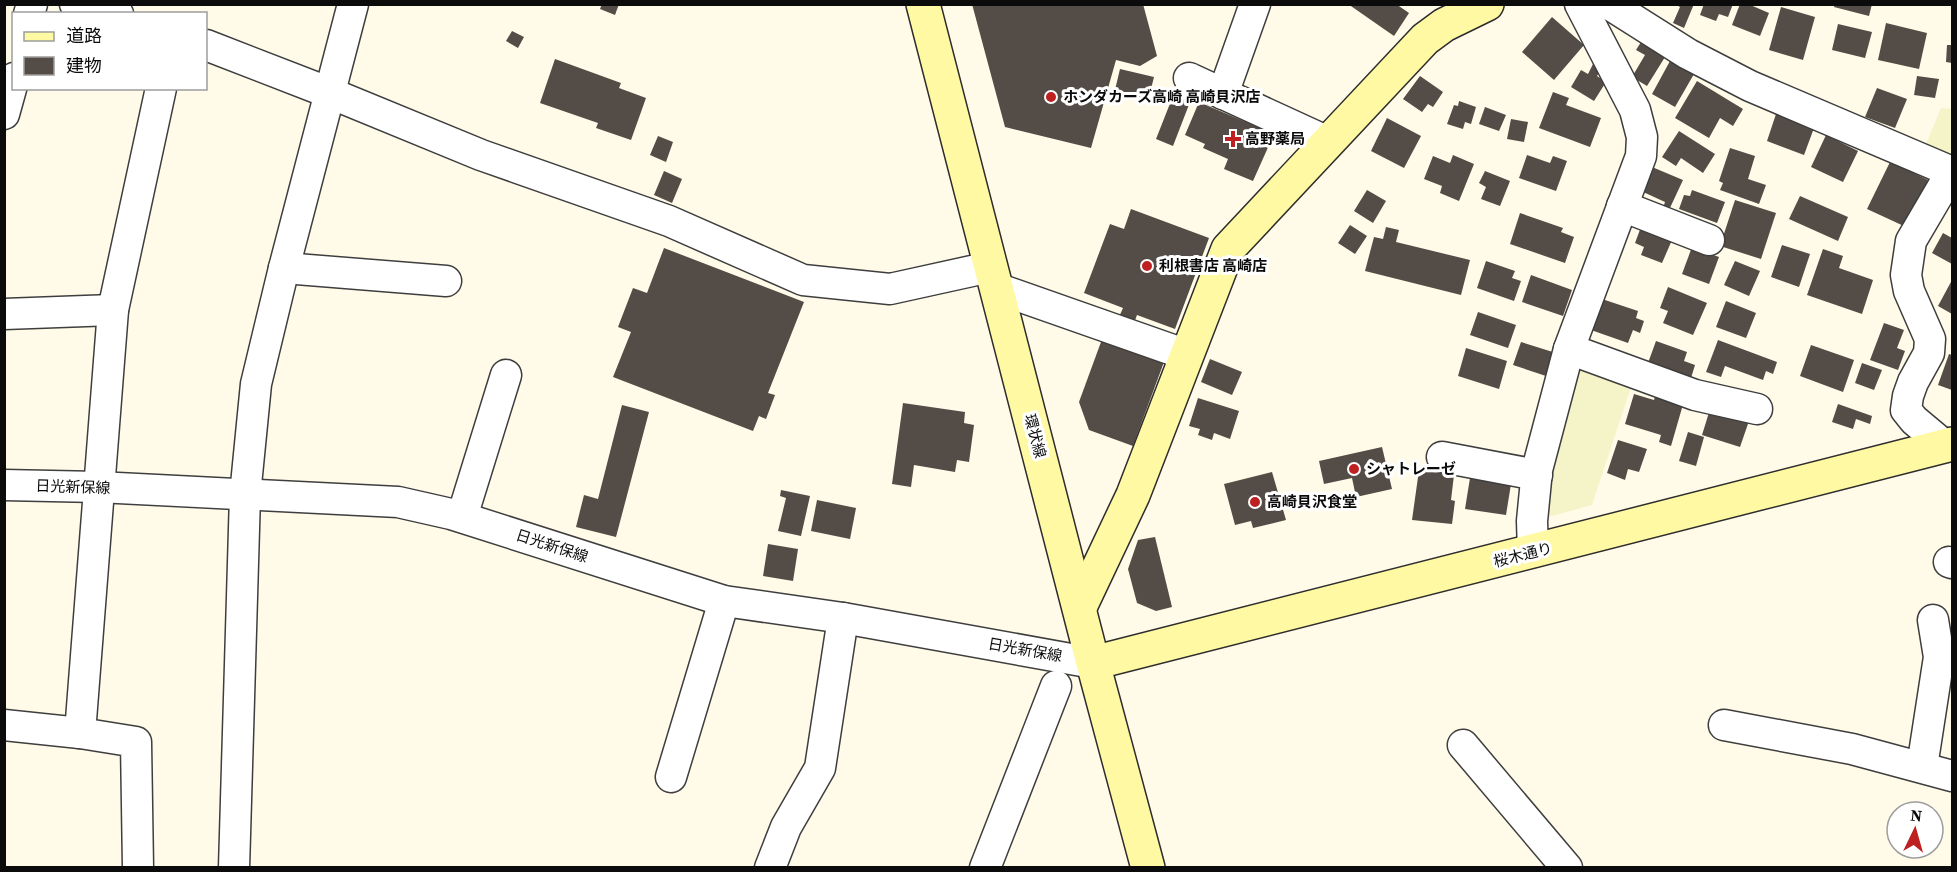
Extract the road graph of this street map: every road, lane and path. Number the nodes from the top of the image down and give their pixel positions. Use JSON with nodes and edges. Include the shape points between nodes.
{"nodes":[{"id":1,"x":75,"y":4,"type":"edge"},
{"id":2,"x":353,"y":4,"type":"edge"},
{"id":3,"x":923,"y":4,"type":"edge"},
{"id":4,"x":1255,"y":4,"type":"edge"},
{"id":5,"x":1487,"y":4,"type":"edge"},
{"id":6,"x":1580,"y":4,"type":"edge"},
{"id":7,"x":1609,"y":4,"type":"edge"},
{"id":8,"x":109,"y":12,"type":"edge"},
{"id":9,"x":207,"y":45,"type":"edge"},
{"id":10,"x":1189,"y":78,"type":"dead end"},
{"id":11,"x":12,"y":85,"type":"edge"},
{"id":12,"x":161,"y":90,"type":"edge"},
{"id":13,"x":330,"y":93,"type":"junction"},
{"id":14,"x":1223,"y":94,"type":"junction"},
{"id":15,"x":4,"y":114,"type":"edge"},
{"id":16,"x":1328,"y":142,"type":"junction"},
{"id":17,"x":1952,"y":171,"type":"edge"},
{"id":18,"x":1622,"y":206,"type":"junction"},
{"id":19,"x":1709,"y":240,"type":"dead end"},
{"id":20,"x":284,"y":268,"type":"junction"},
{"id":21,"x":993,"y":277,"type":"junction"},
{"id":22,"x":446,"y":281,"type":"dead end"},
{"id":23,"x":113,"y":310,"type":"junction"},
{"id":24,"x":4,"y":314,"type":"edge"},
{"id":25,"x":1569,"y":349,"type":"junction"},
{"id":26,"x":1187,"y":355,"type":"junction"},
{"id":27,"x":506,"y":375,"type":"dead end"},
{"id":28,"x":1757,"y":409,"type":"dead end"},
{"id":29,"x":1949,"y":445,"type":"edge"},
{"id":30,"x":1442,"y":457,"type":"dead end"},
{"id":31,"x":1537,"y":475,"type":"junction"},
{"id":32,"x":4,"y":485,"type":"edge"},
{"id":33,"x":98,"y":487,"type":"junction"},
{"id":34,"x":244,"y":495,"type":"junction"},
{"id":35,"x":462,"y":518,"type":"junction"},
{"id":36,"x":1533,"y":552,"type":"junction"},
{"id":37,"x":724,"y":601,"type":"junction"},
{"id":38,"x":1080,"y":607,"type":"junction"},
{"id":39,"x":843,"y":618,"type":"junction"},
{"id":40,"x":1934,"y":620,"type":"dead end"},
{"id":41,"x":1093,"y":663,"type":"junction"},
{"id":42,"x":1056,"y":686,"type":"dead end"},
{"id":43,"x":4,"y":725,"type":"edge"},
{"id":44,"x":1724,"y":725,"type":"dead end"},
{"id":45,"x":80,"y":733,"type":"junction"},
{"id":46,"x":1463,"y":745,"type":"dead end"},
{"id":47,"x":1922,"y":767,"type":"junction"},
{"id":48,"x":1953,"y":776,"type":"edge"},
{"id":49,"x":671,"y":777,"type":"dead end"},
{"id":50,"x":138,"y":867,"type":"edge"},
{"id":51,"x":234,"y":867,"type":"edge"},
{"id":52,"x":770,"y":867,"type":"edge"},
{"id":53,"x":985,"y":867,"type":"edge"},
{"id":54,"x":1148,"y":867,"type":"edge"},
{"id":55,"x":1567,"y":867,"type":"edge"}],
"edges":[{"from":1,"to":8,"type":"street"},
{"from":2,"to":13,"type":"street"},
{"from":3,"to":21,"type":"street","name":"環状線"},
{"from":4,"to":14,"type":"street"},
{"from":5,"to":16,"type":"street","via":[[1425,39]]},
{"from":6,"to":18,"type":"street","via":[[1635,110],[1642,136],[1641,156]]},
{"from":7,"to":17,"type":"street","via":[[1688,54],[1750,86]]},
{"from":9,"to":13,"type":"street"},
{"from":10,"to":14,"type":"street"},
{"from":11,"to":15,"type":"street"},
{"from":12,"to":23,"type":"street"},
{"from":13,"to":20,"type":"street"},
{"from":13,"to":21,"type":"street","via":[[481,155],[669,221],[803,280],[890,290]]},
{"from":14,"to":16,"type":"street"},
{"from":16,"to":26,"type":"street","via":[[1228,249]]},
{"from":17,"to":29,"type":"street","via":[[1911,241],[1905,275],[1930,339],[1929,353],[1913,382],[1906,410]]},
{"from":18,"to":19,"type":"street"},
{"from":18,"to":25,"type":"street"},
{"from":20,"to":22,"type":"street"},
{"from":20,"to":34,"type":"street","via":[[256,384]]},
{"from":21,"to":26,"type":"street"},
{"from":21,"to":38,"type":"street","name":"環状線"},
{"from":23,"to":24,"type":"street"},
{"from":23,"to":33,"type":"street"},
{"from":25,"to":28,"type":"street","via":[[1695,395]]},
{"from":25,"to":31,"type":"street"},
{"from":26,"to":38,"type":"street","via":[[1133,495]]},
{"from":27,"to":35,"type":"street"},
{"from":29,"to":36,"type":"street","name":"桜木通り"},
{"from":30,"to":31,"type":"street"},
{"from":31,"to":36,"type":"street"},
{"from":32,"to":33,"type":"street","name":"日光新保線"},
{"from":33,"to":34,"type":"street","name":"日光新保線"},
{"from":33,"to":45,"type":"street"},
{"from":34,"to":35,"type":"street","name":"日光新保線","via":[[398,502]]},
{"from":34,"to":51,"type":"street"},
{"from":35,"to":37,"type":"street","name":"日光新保線"},
{"from":36,"to":41,"type":"street","name":"桜木通り"},
{"from":37,"to":39,"type":"street","name":"日光新保線"},
{"from":37,"to":49,"type":"street"},
{"from":38,"to":41,"type":"street","name":"環状線"},
{"from":39,"to":41,"type":"street","name":"日光新保線"},
{"from":39,"to":52,"type":"street","via":[[820,768],[786,827]]},
{"from":40,"to":47,"type":"street","via":[[1939,657]]},
{"from":41,"to":54,"type":"street","name":"環状線"},
{"from":42,"to":53,"type":"street"},
{"from":43,"to":45,"type":"street"},
{"from":44,"to":47,"type":"street"},
{"from":45,"to":50,"type":"street","via":[[136,742]]},
{"from":46,"to":55,"type":"street"},
{"from":47,"to":48,"type":"street"}]}
